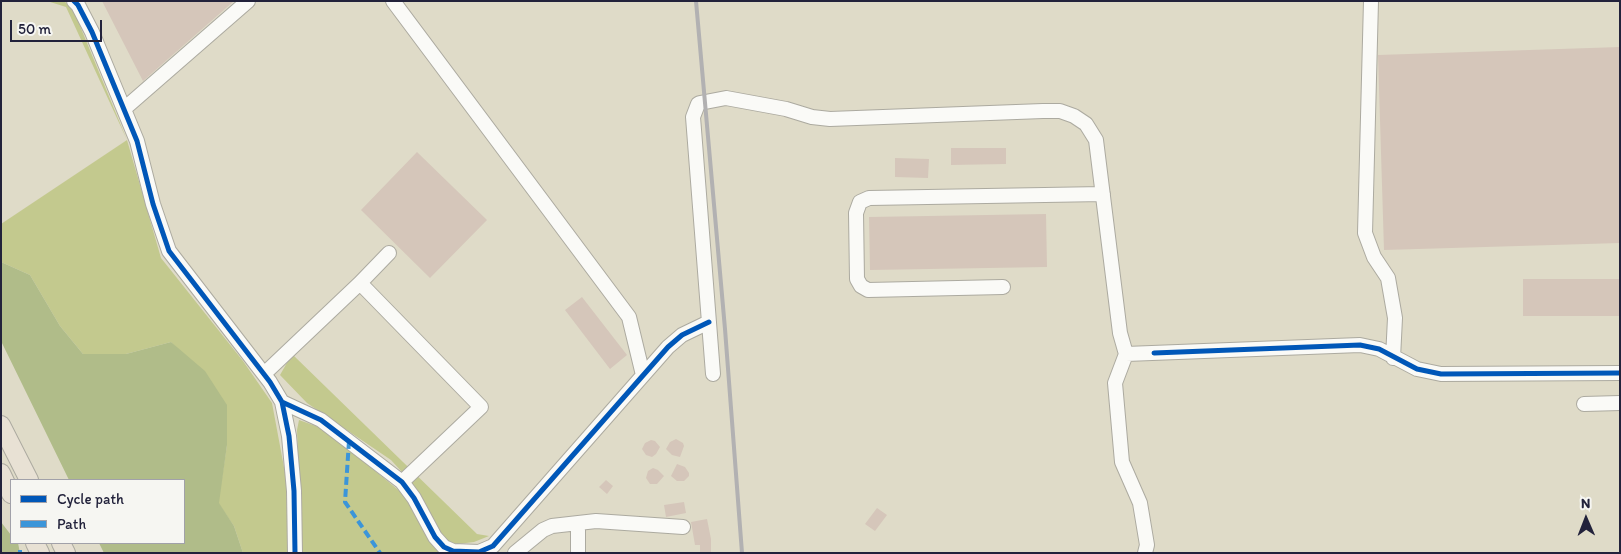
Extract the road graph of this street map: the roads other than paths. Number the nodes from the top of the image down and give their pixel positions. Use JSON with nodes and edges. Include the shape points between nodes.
{"nodes":[{"id":1,"x":74,"y":1,"type":"edge"},
{"id":2,"x":248,"y":1,"type":"edge"},
{"id":3,"x":394,"y":1,"type":"edge"},
{"id":4,"x":1371,"y":1,"type":"edge"},
{"id":5,"x":124,"y":109,"type":"junction"},
{"id":6,"x":1103,"y":194,"type":"junction"},
{"id":7,"x":389,"y":253,"type":"dead end"},
{"id":8,"x":360,"y":283,"type":"junction"},
{"id":9,"x":1004,"y":287,"type":"dead end"},
{"id":10,"x":709,"y":322,"type":"junction"},
{"id":11,"x":1126,"y":354,"type":"junction"},
{"id":12,"x":1393,"y":358,"type":"junction"},
{"id":13,"x":1620,"y":373,"type":"edge"},
{"id":14,"x":264,"y":374,"type":"junction"},
{"id":15,"x":713,"y":374,"type":"dead end"},
{"id":16,"x":643,"y":375,"type":"junction"},
{"id":17,"x":282,"y":402,"type":"junction"},
{"id":18,"x":1620,"y":403,"type":"edge"},
{"id":19,"x":1584,"y":404,"type":"dead end"},
{"id":20,"x":1,"y":425,"type":"edge"},
{"id":21,"x":1,"y":473,"type":"edge"},
{"id":22,"x":29,"y":479,"type":"edge"},
{"id":23,"x":402,"y":482,"type":"junction"},
{"id":24,"x":10,"y":492,"type":"edge"},
{"id":25,"x":578,"y":523,"type":"junction"},
{"id":26,"x":684,"y":527,"type":"dead end"},
{"id":27,"x":445,"y":550,"type":"edge"},
{"id":28,"x":295,"y":553,"type":"edge"},
{"id":29,"x":514,"y":553,"type":"edge"},
{"id":30,"x":578,"y":553,"type":"edge"},
{"id":31,"x":1145,"y":553,"type":"edge"}],
"edges":[{"from":1,"to":5,"type":"street","via":[[92,32]]},
{"from":2,"to":5,"type":"street"},
{"from":3,"to":16,"type":"street","via":[[629,316]]},
{"from":4,"to":12,"type":"street","via":[[1365,233],[1374,257],[1388,278],[1395,318]]},
{"from":5,"to":14,"type":"street","via":[[137,141],[169,250]]},
{"from":6,"to":9,"type":"street","via":[[869,198],[860,202],[856,213],[857,280],[861,286],[868,290]]},
{"from":6,"to":10,"type":"street","via":[[1096,140],[1086,124],[1060,111],[830,119],[726,98],[700,102],[693,117]]},
{"from":6,"to":11,"type":"street","via":[[1120,333]]},
{"from":7,"to":8,"type":"street"},
{"from":8,"to":14,"type":"street"},
{"from":8,"to":23,"type":"street","via":[[481,407]]},
{"from":10,"to":15,"type":"street"},
{"from":10,"to":16,"type":"street","via":[[668,346]]},
{"from":11,"to":12,"type":"street","via":[[1360,345],[1379,349]]},
{"from":11,"to":31,"type":"street","via":[[1115,383],[1122,462],[1140,503],[1147,545]]},
{"from":12,"to":13,"type":"street","via":[[1417,370],[1441,374]]},
{"from":14,"to":17,"type":"street"},
{"from":16,"to":27,"type":"street","via":[[493,546],[478,552]]},
{"from":17,"to":23,"type":"street","via":[[321,420]]},
{"from":17,"to":28,"type":"street","via":[[292,463]]},
{"from":18,"to":19,"type":"street"},
{"from":20,"to":22,"type":"main road"},
{"from":21,"to":24,"type":"main road"},
{"from":23,"to":27,"type":"street"},
{"from":25,"to":26,"type":"street","via":[[596,521]]},
{"from":25,"to":29,"type":"street","via":[[547,528]]},
{"from":25,"to":30,"type":"street"}]}
